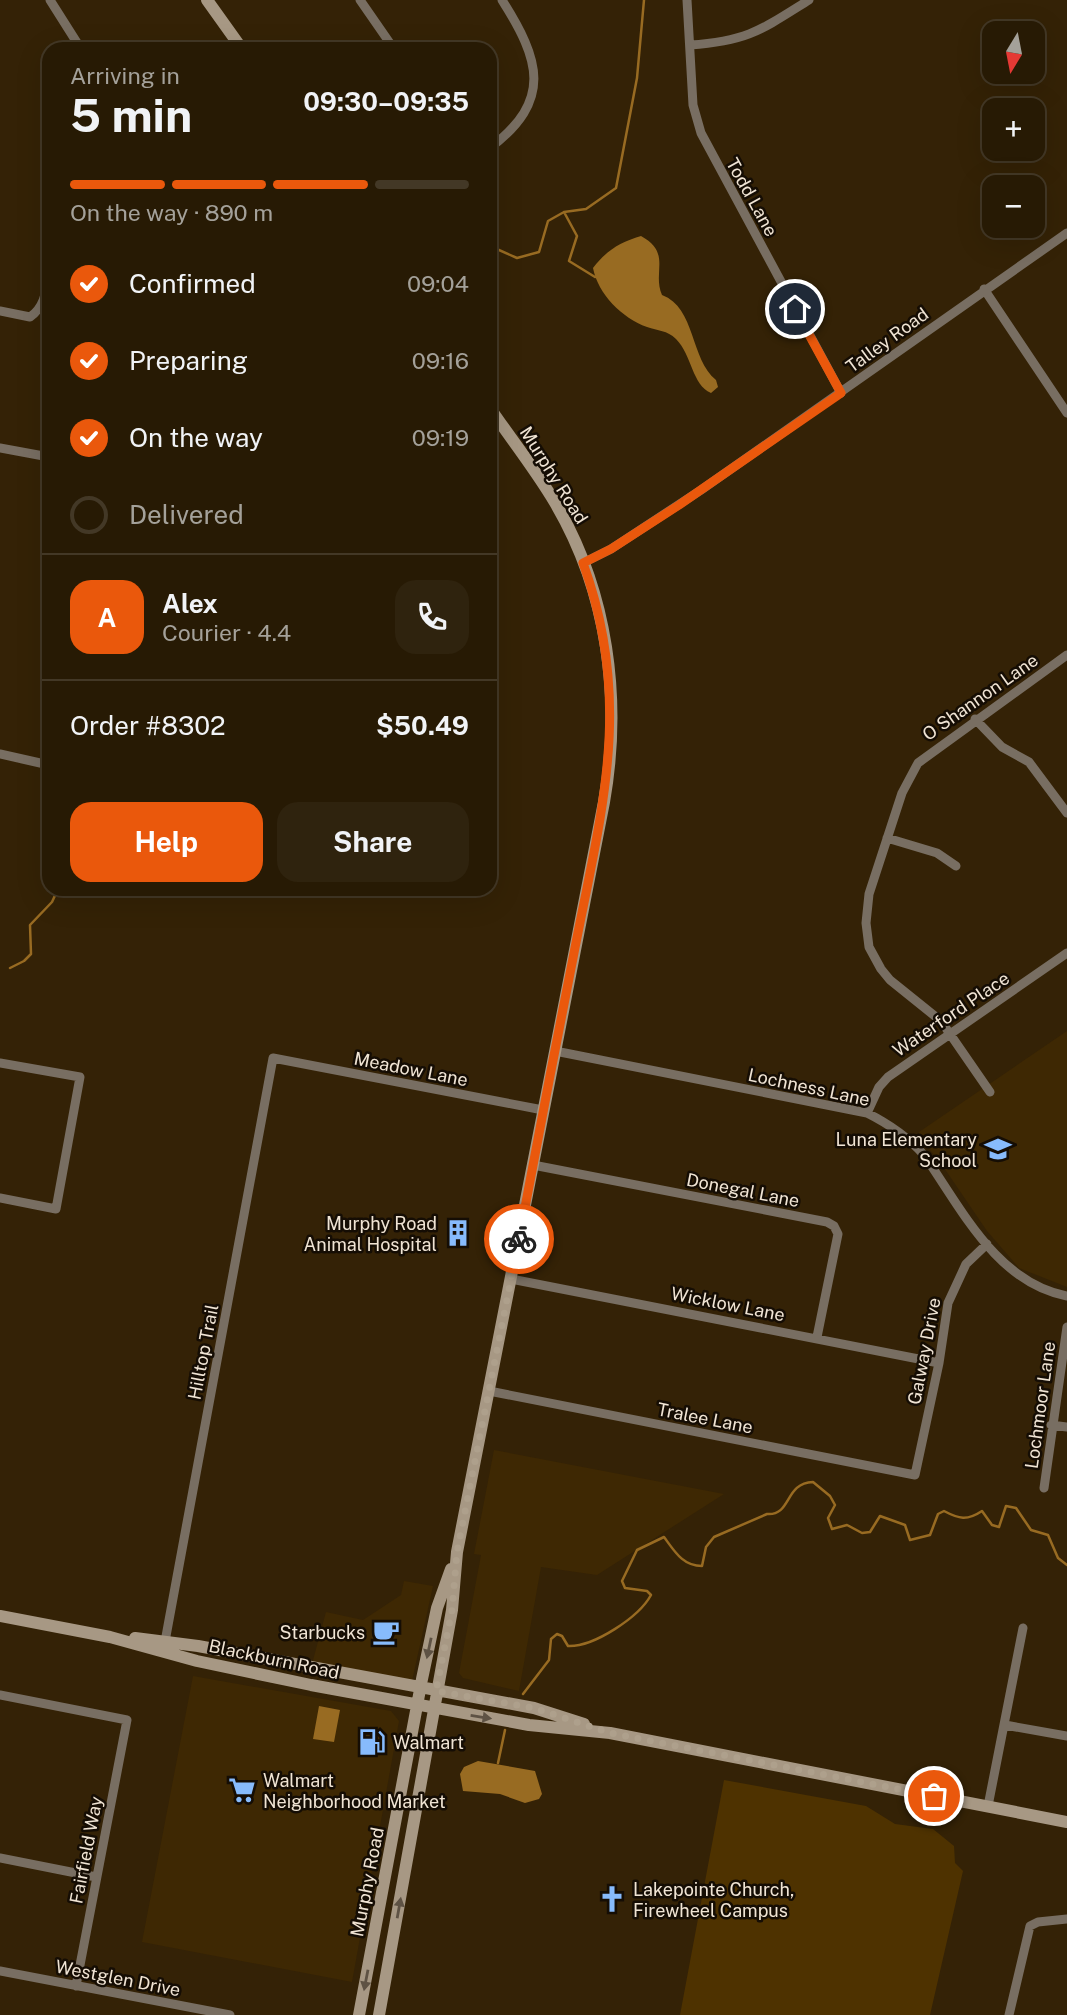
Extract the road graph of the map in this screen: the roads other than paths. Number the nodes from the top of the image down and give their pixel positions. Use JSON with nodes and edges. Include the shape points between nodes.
{"nodes":[{"id":1,"x":50,"y":0,"type":"edge"},
{"id":2,"x":207,"y":0,"type":"edge"},
{"id":3,"x":360,"y":0,"type":"edge"},
{"id":4,"x":502,"y":0,"type":"edge"},
{"id":5,"x":687,"y":0,"type":"edge"},
{"id":6,"x":809,"y":0,"type":"edge"},
{"id":7,"x":77,"y":42,"type":"edge"},
{"id":8,"x":237,"y":42,"type":"edge"},
{"id":9,"x":389,"y":42,"type":"edge"},
{"id":10,"x":690,"y":45,"type":"junction"},
{"id":11,"x":497,"y":142,"type":"edge"},
{"id":12,"x":1067,"y":233,"type":"edge"},
{"id":13,"x":984,"y":289,"type":"junction"},
{"id":14,"x":42,"y":304,"type":"edge"},
{"id":15,"x":0,"y":311,"type":"edge"},
{"id":16,"x":841,"y":393,"type":"junction"},
{"id":17,"x":1067,"y":413,"type":"edge"},
{"id":18,"x":497,"y":418,"type":"edge"},
{"id":19,"x":0,"y":448,"type":"edge"},
{"id":20,"x":42,"y":456,"type":"edge"},
{"id":21,"x":583,"y":563,"type":"junction"},
{"id":22,"x":1067,"y":655,"type":"edge"},
{"id":23,"x":975,"y":719,"type":"junction"},
{"id":24,"x":0,"y":754,"type":"edge"},
{"id":25,"x":42,"y":763,"type":"edge"},
{"id":26,"x":1066,"y":808,"type":"edge"},
{"id":27,"x":887,"y":838,"type":"junction"},
{"id":28,"x":956,"y":866,"type":"dead end"},
{"id":29,"x":1067,"y":953,"type":"edge"},
{"id":30,"x":950,"y":1035,"type":"junction"},
{"id":31,"x":555,"y":1051,"type":"junction"},
{"id":32,"x":274,"y":1058,"type":"joint"},
{"id":33,"x":0,"y":1063,"type":"edge"},
{"id":34,"x":990,"y":1092,"type":"dead end"},
{"id":35,"x":543,"y":1110,"type":"junction"},
{"id":36,"x":867,"y":1113,"type":"junction"},
{"id":37,"x":533,"y":1165,"type":"junction"},
{"id":38,"x":0,"y":1198,"type":"edge"},
{"id":39,"x":986,"y":1244,"type":"junction"},
{"id":40,"x":511,"y":1279,"type":"junction"},
{"id":41,"x":1067,"y":1296,"type":"edge"},
{"id":42,"x":1067,"y":1326,"type":"edge"},
{"id":43,"x":817,"y":1337,"type":"junction"},
{"id":44,"x":939,"y":1363,"type":"junction"},
{"id":45,"x":489,"y":1391,"type":"junction"},
{"id":46,"x":1051,"y":1425,"type":"junction"},
{"id":47,"x":1067,"y":1427,"type":"edge"},
{"id":48,"x":915,"y":1475,"type":"joint"},
{"id":49,"x":1044,"y":1488,"type":"dead end"},
{"id":50,"x":457,"y":1552,"type":"junction"},
{"id":51,"x":0,"y":1616,"type":"edge"},
{"id":52,"x":1023,"y":1628,"type":"dead end"},
{"id":53,"x":164,"y":1646,"type":"junction"},
{"id":54,"x":239,"y":1654,"type":"junction"},
{"id":55,"x":321,"y":1669,"type":"junction"},
{"id":56,"x":236,"y":1670,"type":"junction"},
{"id":57,"x":273,"y":1678,"type":"junction"},
{"id":58,"x":421,"y":1688,"type":"junction"},
{"id":59,"x":436,"y":1691,"type":"junction"},
{"id":60,"x":0,"y":1695,"type":"edge"},
{"id":61,"x":417,"y":1706,"type":"junction"},
{"id":62,"x":433,"y":1709,"type":"junction"},
{"id":63,"x":1005,"y":1725,"type":"junction"},
{"id":64,"x":610,"y":1733,"type":"junction"},
{"id":65,"x":1067,"y":1736,"type":"edge"},
{"id":66,"x":988,"y":1806,"type":"junction"},
{"id":67,"x":1067,"y":1822,"type":"edge"},
{"id":68,"x":0,"y":1858,"type":"edge"},
{"id":69,"x":388,"y":1865,"type":"junction"},
{"id":70,"x":405,"y":1868,"type":"junction"},
{"id":71,"x":96,"y":1877,"type":"junction"},
{"id":72,"x":1067,"y":1919,"type":"edge"},
{"id":73,"x":0,"y":1971,"type":"edge"},
{"id":74,"x":76,"y":1986,"type":"junction"},
{"id":75,"x":230,"y":2015,"type":"edge"},
{"id":76,"x":359,"y":2015,"type":"edge"},
{"id":77,"x":379,"y":2015,"type":"edge"},
{"id":78,"x":1009,"y":2015,"type":"edge"}],
"edges":[{"from":1,"to":7,"type":"street"},
{"from":2,"to":8,"type":"main road"},
{"from":3,"to":9,"type":"street"},
{"from":4,"to":11,"type":"street","via":[[530,50],[535,74],[526,113]]},
{"from":5,"to":10,"type":"street","name":"Todd Lane"},
{"from":6,"to":10,"type":"street","via":[[748,36],[726,43]]},
{"from":10,"to":16,"type":"street","name":"Todd Lane","via":[[693,105],[701,133]]},
{"from":12,"to":13,"type":"street","name":"Talley Road"},
{"from":13,"to":16,"type":"street","name":"Talley Road"},
{"from":13,"to":17,"type":"street"},
{"from":14,"to":15,"type":"street","via":[[30,317]]},
{"from":16,"to":21,"type":"street","name":"Talley Road","via":[[690,497]]},
{"from":18,"to":21,"type":"main road","name":"Murphy Road","via":[[554,502]]},
{"from":19,"to":20,"type":"street"},
{"from":21,"to":31,"type":"main road","name":"Murphy Road","via":[[596,597],[605,643],[612,732],[606,792]]},
{"from":22,"to":23,"type":"street","name":"O Shannon Lane"},
{"from":23,"to":26,"type":"street","via":[[1002,747],[1028,762]]},
{"from":23,"to":27,"type":"street","name":"O Shannon Lane","via":[[918,763]]},
{"from":24,"to":25,"type":"street"},
{"from":27,"to":28,"type":"street","via":[[937,853]]},
{"from":27,"to":30,"type":"street","name":"O Shannon Lane","via":[[869,894],[869,947],[890,980],[923,1004]]},
{"from":29,"to":30,"type":"street","name":"Waterford Place"},
{"from":30,"to":34,"type":"street","name":"O Shannon Lane"},
{"from":30,"to":36,"type":"street","name":"Waterford Place","via":[[888,1077]]},
{"from":31,"to":35,"type":"main road","name":"Murphy Road"},
{"from":31,"to":36,"type":"street","name":"Lochness Lane"},
{"from":32,"to":35,"type":"street","name":"Meadow Lane"},
{"from":32,"to":53,"type":"street","name":"Hilltop Trail"},
{"from":33,"to":38,"type":"street","via":[[80,1077],[56,1209]]},
{"from":35,"to":37,"type":"main road","name":"Murphy Road"},
{"from":36,"to":39,"type":"street","name":"Lochness Lane","via":[[912,1142]]},
{"from":37,"to":40,"type":"main road","name":"Murphy Road"},
{"from":37,"to":43,"type":"street","name":"Donegal Lane","via":[[834,1226],[838,1234]]},
{"from":39,"to":41,"type":"street","name":"Lochness Lane","via":[[1024,1279]]},
{"from":39,"to":44,"type":"street","name":"Galway Drive","via":[[966,1264],[952,1289]]},
{"from":40,"to":43,"type":"street","name":"Wicklow Lane"},
{"from":40,"to":45,"type":"main road","name":"Murphy Road"},
{"from":42,"to":46,"type":"street","name":"Lochmoor Lane"},
{"from":43,"to":44,"type":"street","name":"Wicklow Lane"},
{"from":44,"to":48,"type":"street","name":"Galway Drive"},
{"from":45,"to":48,"type":"street","name":"Tralee Lane"},
{"from":45,"to":50,"type":"main road","name":"Murphy Road"},
{"from":46,"to":47,"type":"street"},
{"from":46,"to":49,"type":"street","name":"Lochmoor Lane"},
{"from":50,"to":58,"type":"main road","name":"Murphy Road","one_way":true,"via":[[437,1608]]},
{"from":50,"to":59,"type":"main road","name":"Murphy Road","via":[[452,1610]]},
{"from":51,"to":53,"type":"main road","name":"Blackburn Road"},
{"from":52,"to":63,"type":"street"},
{"from":53,"to":54,"type":"main road","name":"Blackburn Road"},
{"from":53,"to":56,"type":"main road","name":"Blackburn Road"},
{"from":54,"to":55,"type":"main road","name":"Blackburn Road"},
{"from":54,"to":56,"type":"main road"},
{"from":55,"to":57,"type":"main road","via":[[315,1676]]},
{"from":55,"to":58,"type":"main road","name":"Blackburn Road"},
{"from":56,"to":57,"type":"main road","name":"Blackburn Road"},
{"from":57,"to":61,"type":"main road","name":"Blackburn Road"},
{"from":58,"to":59,"type":"main road","name":"Blackburn Road"},
{"from":58,"to":61,"type":"main road","name":"Murphy Road"},
{"from":59,"to":62,"type":"main road","name":"Murphy Road"},
{"from":59,"to":64,"type":"main road","name":"Blackburn Road","via":[[534,1708]]},
{"from":60,"to":71,"type":"street","name":"Fairfield Way","via":[[127,1720]]},
{"from":61,"to":62,"type":"main road","name":"Blackburn Road"},
{"from":61,"to":69,"type":"main road","name":"Murphy Road"},
{"from":62,"to":64,"type":"main road","name":"Blackburn Road","one_way":true},
{"from":62,"to":70,"type":"main road","name":"Murphy Road"},
{"from":63,"to":65,"type":"street"},
{"from":63,"to":66,"type":"street"},
{"from":64,"to":66,"type":"main road"},
{"from":66,"to":67,"type":"main road"},
{"from":68,"to":71,"type":"street"},
{"from":69,"to":70,"type":"main road"},
{"from":69,"to":76,"type":"main road","name":"Murphy Road","one_way":true},
{"from":77,"to":70,"type":"main road","name":"Murphy Road","one_way":true},
{"from":71,"to":74,"type":"street","name":"Fairfield Way"},
{"from":72,"to":78,"type":"street","via":[[1030,1926]]},
{"from":73,"to":74,"type":"street","name":"Westglen Drive"},
{"from":74,"to":75,"type":"street","name":"Westglen Drive"}]}
